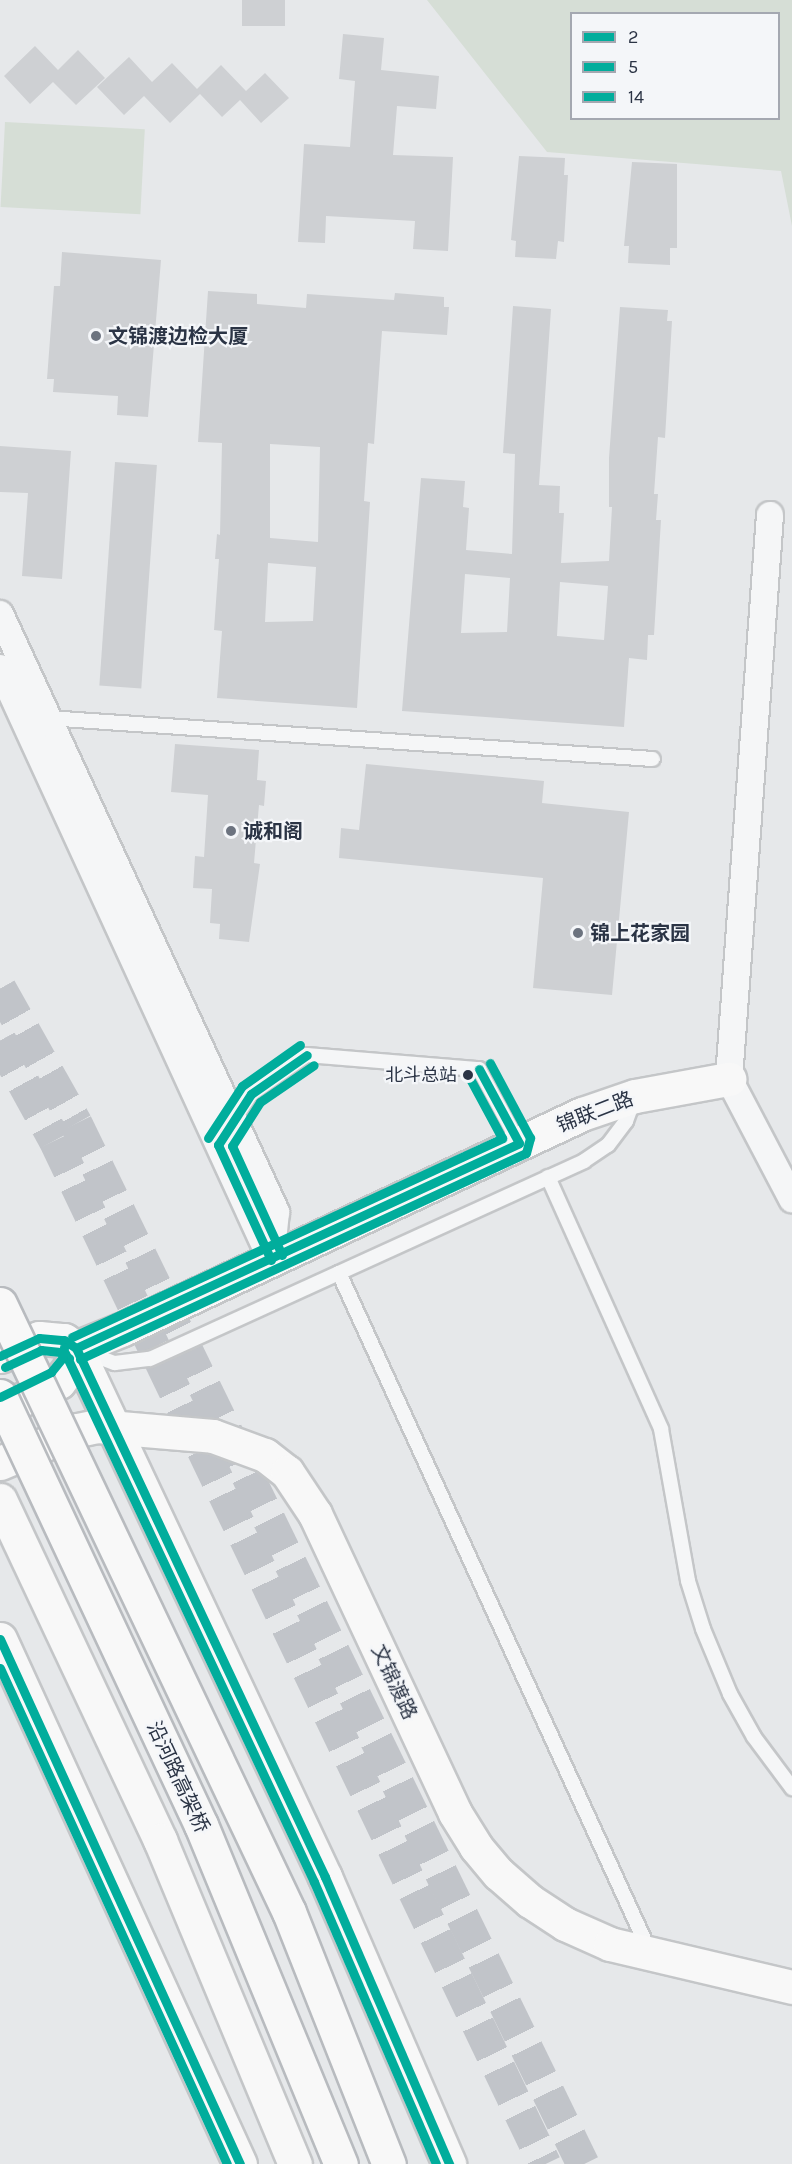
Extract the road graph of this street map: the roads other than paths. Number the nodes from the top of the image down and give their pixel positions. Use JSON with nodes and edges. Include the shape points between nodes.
{"nodes":[{"id":1,"x":770,"y":516,"type":"dead end"},
{"id":2,"x":0,"y":614,"type":"edge"},
{"id":3,"x":0,"y":668,"type":"edge"},
{"id":4,"x":49,"y":718,"type":"junction"},
{"id":5,"x":24,"y":720,"type":"junction"},
{"id":6,"x":653,"y":759,"type":"dead end"},
{"id":7,"x":729,"y":1079,"type":"junction"},
{"id":8,"x":636,"y":1096,"type":"junction"},
{"id":9,"x":234,"y":1120,"type":"junction"},
{"id":10,"x":519,"y":1143,"type":"junction"},
{"id":11,"x":218,"y":1145,"type":"junction"},
{"id":12,"x":548,"y":1177,"type":"junction"},
{"id":13,"x":792,"y":1199,"type":"edge"},
{"id":14,"x":271,"y":1260,"type":"junction"},
{"id":15,"x":339,"y":1273,"type":"junction"},
{"id":16,"x":0,"y":1304,"type":"edge"},
{"id":17,"x":76,"y":1348,"type":"junction"},
{"id":18,"x":0,"y":1356,"type":"edge"},
{"id":19,"x":0,"y":1396,"type":"edge"},
{"id":20,"x":0,"y":1410,"type":"edge"},
{"id":21,"x":114,"y":1426,"type":"junction"},
{"id":22,"x":0,"y":1463,"type":"edge"},
{"id":23,"x":0,"y":1500,"type":"edge"},
{"id":24,"x":0,"y":1639,"type":"edge"},
{"id":25,"x":792,"y":1788,"type":"edge"},
{"id":26,"x":651,"y":1955,"type":"junction"},
{"id":27,"x":792,"y":1987,"type":"edge"},
{"id":28,"x":240,"y":2164,"type":"edge"},
{"id":29,"x":295,"y":2164,"type":"edge"},
{"id":30,"x":341,"y":2164,"type":"edge"},
{"id":31,"x":389,"y":2164,"type":"edge"},
{"id":32,"x":449,"y":2164,"type":"edge"}],
"edges":[{"from":1,"to":7,"type":"street"},
{"from":2,"to":4,"type":"street"},
{"from":3,"to":5,"type":"street"},
{"from":4,"to":5,"type":"lane"},
{"from":4,"to":6,"type":"lane"},
{"from":4,"to":9,"type":"street"},
{"from":5,"to":11,"type":"street"},
{"from":7,"to":8,"type":"main road","name":"锦联二路"},
{"from":7,"to":13,"type":"street"},
{"from":8,"to":10,"type":"main road","name":"锦联二路","via":[[582,1114]]},
{"from":8,"to":12,"type":"lane","via":[[626,1121],[608,1144],[584,1161]]},
{"from":9,"to":10,"type":"lane","via":[[251,1094],[307,1055],[479,1069]]},
{"from":9,"to":11,"type":"lane"},
{"from":9,"to":14,"type":"street","via":[[276,1212]]},
{"from":10,"to":14,"type":"main road","name":"锦联二路"},
{"from":11,"to":14,"type":"street"},
{"from":12,"to":15,"type":"lane"},
{"from":12,"to":25,"type":"lane","via":[[661,1429],[688,1581],[704,1629],[730,1694],[754,1737]]},
{"from":14,"to":17,"type":"main road","name":"锦联二路"},
{"from":15,"to":17,"type":"lane","via":[[150,1359],[115,1363]]},
{"from":15,"to":26,"type":"lane"},
{"from":16,"to":31,"type":"main road","bridge":true,"via":[[289,1912]]},
{"from":17,"to":18,"type":"main road","via":[[64,1340],[39,1338]]},
{"from":17,"to":20,"type":"main road","via":[[75,1361],[59,1382]]},
{"from":17,"to":21,"type":"main road"},
{"from":19,"to":30,"type":"main road","name":"沿河路高架桥","bridge":true,"via":[[201,1825]]},
{"from":21,"to":22,"type":"main road","name":"文锦渡路","via":[[78,1430]]},
{"from":21,"to":26,"type":"main road","name":"文锦渡路","via":[[213,1436],[239,1443],[287,1472],[315,1514],[455,1813],[476,1847],[530,1901],[565,1924],[610,1944]]},
{"from":21,"to":32,"type":"main road","via":[[325,1877]]},
{"from":23,"to":29,"type":"main road","via":[[160,1840]]},
{"from":24,"to":28,"type":"main road"},
{"from":26,"to":27,"type":"main road","name":"文锦渡路"}]}
